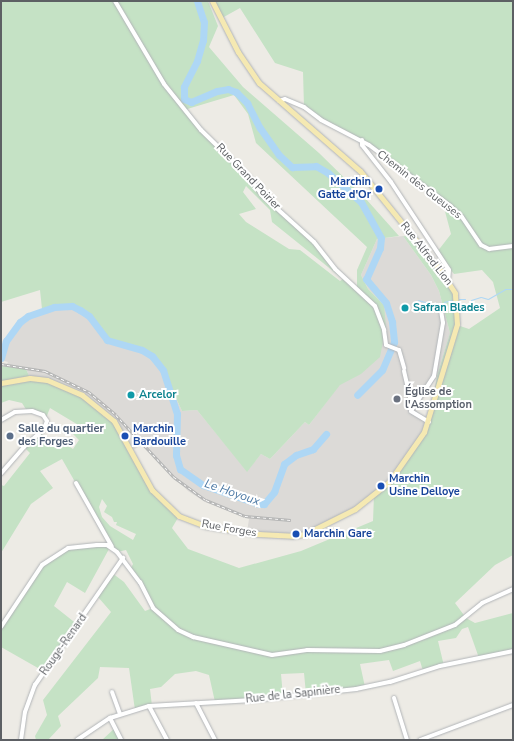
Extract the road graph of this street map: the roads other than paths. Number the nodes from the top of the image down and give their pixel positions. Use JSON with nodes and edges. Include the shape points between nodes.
{"nodes":[{"id":1,"x":115,"y":1,"type":"edge"},
{"id":2,"x":212,"y":1,"type":"edge"},
{"id":3,"x":278,"y":101,"type":"junction"},
{"id":4,"x":362,"y":140,"type":"junction"},
{"id":5,"x":513,"y":246,"type":"edge"},
{"id":6,"x":448,"y":281,"type":"junction"},
{"id":7,"x":442,"y":311,"type":"dead end"},
{"id":8,"x":1,"y":382,"type":"edge"},
{"id":9,"x":416,"y":403,"type":"junction"},
{"id":10,"x":1,"y":420,"type":"edge"},
{"id":11,"x":429,"y":423,"type":"junction"},
{"id":12,"x":1,"y":474,"type":"edge"},
{"id":13,"x":76,"y":483,"type":"dead end"},
{"id":14,"x":112,"y":547,"type":"junction"},
{"id":15,"x":123,"y":558,"type":"junction"},
{"id":16,"x":513,"y":588,"type":"edge"},
{"id":17,"x":1,"y":626,"type":"edge"},
{"id":18,"x":513,"y":651,"type":"edge"},
{"id":19,"x":112,"y":692,"type":"dead end"},
{"id":20,"x":394,"y":698,"type":"dead end"},
{"id":21,"x":196,"y":703,"type":"junction"},
{"id":22,"x":513,"y":705,"type":"edge"},
{"id":23,"x":149,"y":706,"type":"junction"},
{"id":24,"x":120,"y":714,"type":"junction"},
{"id":25,"x":110,"y":718,"type":"junction"},
{"id":26,"x":21,"y":740,"type":"edge"},
{"id":27,"x":77,"y":740,"type":"edge"},
{"id":28,"x":121,"y":740,"type":"edge"},
{"id":29,"x":167,"y":740,"type":"edge"},
{"id":30,"x":214,"y":740,"type":"edge"},
{"id":31,"x":407,"y":740,"type":"edge"},
{"id":32,"x":420,"y":740,"type":"edge"}],
"edges":[{"from":1,"to":9,"type":"street","name":"Rue Grand Poirier","via":[[164,84],[201,130],[249,177],[262,195],[314,242],[335,269],[375,306],[384,330],[386,345],[399,350],[410,398]]},
{"from":2,"to":3,"type":"main road","name":"Rue Alfred Lion","via":[[221,21],[259,83]]},
{"from":3,"to":4,"type":"street","name":"Chemin des Gueuses","via":[[285,99],[304,107],[321,120]]},
{"from":3,"to":6,"type":"main road","name":"Rue Alfred Lion","via":[[340,151],[360,171]]},
{"from":4,"to":5,"type":"street","name":"Chemin des Gueuses","via":[[449,205],[462,217],[481,245],[490,249]]},
{"from":4,"to":6,"type":"street","name":"Chemin des Gueuses","via":[[362,145],[391,182],[448,270]]},
{"from":6,"to":11,"type":"main road","name":"Rue Alfred Lion","via":[[457,301],[457,324]]},
{"from":7,"to":9,"type":"street","via":[[434,376]]},
{"from":8,"to":11,"type":"main road","name":"Rue Forges","via":[[30,378],[47,380],[82,395],[114,421],[152,490],[179,516],[205,526],[258,534],[305,534],[355,509],[389,482]]},
{"from":9,"to":11,"type":"street","via":[[411,411]]},
{"from":10,"to":12,"type":"street","via":[[15,412],[32,411],[43,415],[47,421],[44,429],[24,447]]},
{"from":13,"to":14,"type":"street"},
{"from":14,"to":15,"type":"street"},
{"from":14,"to":17,"type":"street","via":[[97,544],[68,548],[50,558],[33,576],[16,607]]},
{"from":15,"to":16,"type":"street","via":[[153,608],[178,630],[193,637],[272,655],[307,650],[380,651],[404,645],[455,625],[482,603]]},
{"from":15,"to":26,"type":"street","name":"Rouge-Renard","via":[[35,685],[25,712]]},
{"from":18,"to":21,"type":"street","name":"Rue de la Sapinière","via":[[440,666],[390,682],[356,689]]},
{"from":19,"to":24,"type":"street"},
{"from":20,"to":31,"type":"street"},
{"from":21,"to":23,"type":"street","name":"Rue de la Sapinière"},
{"from":21,"to":30,"type":"street"},
{"from":22,"to":32,"type":"street"},
{"from":23,"to":24,"type":"street","name":"Rue de la Sapinière"},
{"from":23,"to":29,"type":"street"},
{"from":24,"to":25,"type":"street","name":"Rue de la Sapinière"},
{"from":25,"to":27,"type":"street","name":"Rue de la Sapinière"},
{"from":25,"to":28,"type":"street"}]}
